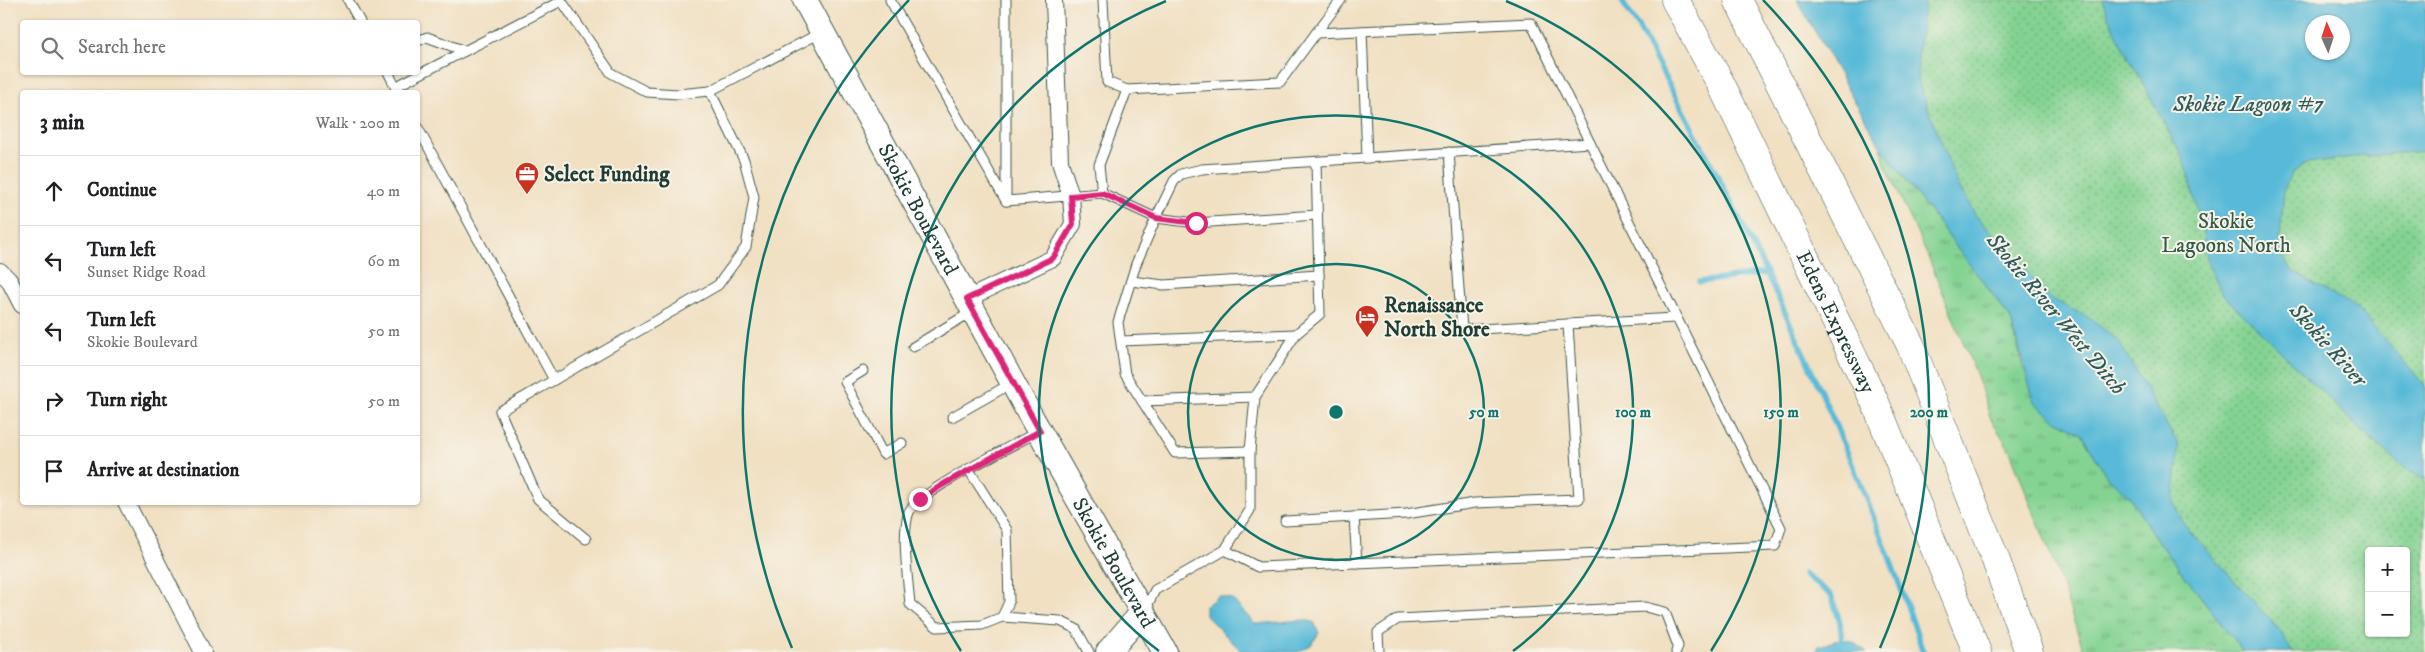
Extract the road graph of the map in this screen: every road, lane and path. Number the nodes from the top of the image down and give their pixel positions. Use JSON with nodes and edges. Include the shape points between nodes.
{"nodes":[{"id":1,"x":348,"y":0,"type":"edge"},
{"id":2,"x":561,"y":0,"type":"edge"},
{"id":3,"x":805,"y":0,"type":"edge"},
{"id":4,"x":890,"y":0,"type":"edge"},
{"id":5,"x":1006,"y":0,"type":"edge"},
{"id":6,"x":1054,"y":0,"type":"edge"},
{"id":7,"x":1103,"y":0,"type":"edge"},
{"id":8,"x":1341,"y":0,"type":"edge"},
{"id":9,"x":1675,"y":0,"type":"edge"},
{"id":10,"x":1740,"y":2,"type":"edge"},
{"id":11,"x":359,"y":20,"type":"edge"},
{"id":12,"x":1362,"y":31,"type":"junction"},
{"id":13,"x":822,"y":32,"type":"junction"},
{"id":14,"x":1316,"y":33,"type":"junction"},
{"id":15,"x":420,"y":40,"type":"edge"},
{"id":16,"x":465,"y":51,"type":"junction"},
{"id":17,"x":390,"y":75,"type":"edge"},
{"id":18,"x":397,"y":90,"type":"edge"},
{"id":19,"x":1127,"y":90,"type":"junction"},
{"id":20,"x":710,"y":91,"type":"junction"},
{"id":21,"x":420,"y":132,"type":"edge"},
{"id":22,"x":1590,"y":143,"type":"junction"},
{"id":23,"x":1449,"y":152,"type":"junction"},
{"id":24,"x":1367,"y":158,"type":"junction"},
{"id":25,"x":1316,"y":162,"type":"junction"},
{"id":26,"x":1102,"y":193,"type":"junction"},
{"id":27,"x":1071,"y":196,"type":"junction"},
{"id":28,"x":1006,"y":201,"type":"junction"},
{"id":29,"x":1317,"y":215,"type":"junction"},
{"id":30,"x":1156,"y":218,"type":"junction"},
{"id":31,"x":0,"y":271,"type":"edge"},
{"id":32,"x":1319,"y":275,"type":"junction"},
{"id":33,"x":1131,"y":281,"type":"junction"},
{"id":34,"x":20,"y":301,"type":"edge"},
{"id":35,"x":970,"y":305,"type":"junction"},
{"id":36,"x":1675,"y":318,"type":"junction"},
{"id":37,"x":1568,"y":324,"type":"junction"},
{"id":38,"x":1296,"y":334,"type":"junction"},
{"id":39,"x":1121,"y":341,"type":"junction"},
{"id":40,"x":914,"y":347,"type":"dead end"},
{"id":41,"x":863,"y":371,"type":"dead end"},
{"id":42,"x":554,"y":380,"type":"junction"},
{"id":43,"x":1013,"y":383,"type":"junction"},
{"id":44,"x":1256,"y":397,"type":"junction"},
{"id":45,"x":1142,"y":401,"type":"junction"},
{"id":46,"x":952,"y":417,"type":"dead end"},
{"id":47,"x":1040,"y":431,"type":"junction"},
{"id":48,"x":902,"y":443,"type":"dead end"},
{"id":49,"x":1250,"y":451,"type":"junction"},
{"id":50,"x":969,"y":470,"type":"junction"},
{"id":51,"x":128,"y":505,"type":"edge"},
{"id":52,"x":1354,"y":517,"type":"junction"},
{"id":53,"x":1285,"y":520,"type":"dead end"},
{"id":54,"x":586,"y":539,"type":"dead end"},
{"id":55,"x":1224,"y":550,"type":"junction"},
{"id":56,"x":1357,"y":563,"type":"junction"},
{"id":57,"x":1143,"y":612,"type":"junction"},
{"id":58,"x":1002,"y":616,"type":"junction"},
{"id":59,"x":203,"y":652,"type":"edge"},
{"id":60,"x":1089,"y":652,"type":"edge"},
{"id":61,"x":1108,"y":652,"type":"edge"},
{"id":62,"x":1165,"y":652,"type":"edge"},
{"id":63,"x":1379,"y":652,"type":"edge"},
{"id":64,"x":1676,"y":652,"type":"edge"},
{"id":65,"x":1977,"y":652,"type":"edge"},
{"id":66,"x":2028,"y":652,"type":"edge"}],
"edges":[{"from":1,"to":11,"type":"lane"},
{"from":2,"to":16,"type":"lane"},
{"from":2,"to":20,"type":"lane","via":[[611,74],[647,92]]},
{"from":3,"to":13,"type":"main road","name":"Skokie Boulevard"},
{"from":4,"to":28,"type":"lane"},
{"from":5,"to":28,"type":"lane"},
{"from":6,"to":27,"type":"street","via":[[1060,162]]},
{"from":7,"to":19,"type":"lane","via":[[1107,82]]},
{"from":8,"to":14,"type":"lane"},
{"from":9,"to":65,"type":"highway","name":"Edens Expressway","via":[[1721,84],[1875,402]]},
{"from":10,"to":66,"type":"highway","via":[[1910,344],[1995,558]]},
{"from":12,"to":14,"type":"lane"},
{"from":12,"to":22,"type":"lane","via":[[1531,23]]},
{"from":12,"to":24,"type":"lane"},
{"from":13,"to":20,"type":"lane"},
{"from":13,"to":35,"type":"main road","name":"Skokie Boulevard"},
{"from":14,"to":19,"type":"lane","via":[[1280,82]]},
{"from":15,"to":16,"type":"lane","via":[[427,37]]},
{"from":16,"to":18,"type":"lane"},
{"from":17,"to":18,"type":"lane"},
{"from":19,"to":26,"type":"lane","via":[[1100,165]]},
{"from":20,"to":42,"type":"lane","via":[[744,160],[754,197],[746,247],[718,285]]},
{"from":21,"to":42,"type":"lane"},
{"from":22,"to":23,"type":"lane"},
{"from":22,"to":36,"type":"lane"},
{"from":23,"to":24,"type":"lane"},
{"from":23,"to":37,"type":"lane","via":[[1462,330]]},
{"from":24,"to":25,"type":"lane"},
{"from":25,"to":29,"type":"lane"},
{"from":25,"to":30,"type":"lane","via":[[1202,169],[1181,174],[1174,180]]},
{"from":26,"to":27,"type":"lane"},
{"from":26,"to":30,"type":"lane"},
{"from":27,"to":28,"type":"lane"},
{"from":27,"to":35,"type":"street","via":[[1073,224],[1053,258]]},
{"from":29,"to":30,"type":"lane","via":[[1196,223]]},
{"from":29,"to":32,"type":"lane"},
{"from":30,"to":33,"type":"lane"},
{"from":31,"to":34,"type":"street","via":[[9,280]]},
{"from":32,"to":33,"type":"lane","via":[[1164,285]]},
{"from":32,"to":38,"type":"lane","via":[[1320,314]]},
{"from":33,"to":39,"type":"lane","via":[[1118,322]]},
{"from":35,"to":40,"type":"lane"},
{"from":35,"to":43,"type":"main road","name":"Skokie Boulevard"},
{"from":36,"to":37,"type":"lane"},
{"from":36,"to":56,"type":"lane","via":[[1781,528],[1775,546]]},
{"from":37,"to":52,"type":"lane","via":[[1579,499],[1475,503],[1406,514]]},
{"from":38,"to":39,"type":"lane"},
{"from":38,"to":44,"type":"lane"},
{"from":39,"to":45,"type":"lane","via":[[1125,374]]},
{"from":41,"to":48,"type":"lane","via":[[845,382],[883,454]]},
{"from":42,"to":54,"type":"lane","via":[[500,411],[538,499]]},
{"from":43,"to":46,"type":"lane"},
{"from":43,"to":47,"type":"main road","name":"Skokie Boulevard"},
{"from":44,"to":45,"type":"lane"},
{"from":44,"to":49,"type":"lane"},
{"from":45,"to":49,"type":"lane","via":[[1175,453]]},
{"from":47,"to":50,"type":"lane"},
{"from":47,"to":57,"type":"main road","name":"Skokie Boulevard"},
{"from":49,"to":55,"type":"lane","via":[[1250,510]]},
{"from":50,"to":58,"type":"lane","via":[[1007,530],[1009,602]]},
{"from":50,"to":58,"type":"lane","via":[[920,499],[909,511],[906,540],[910,604],[938,626],[982,624]]},
{"from":51,"to":59,"type":"street"},
{"from":52,"to":53,"type":"lane"},
{"from":52,"to":56,"type":"lane"},
{"from":55,"to":56,"type":"lane","via":[[1258,566]]},
{"from":55,"to":57,"type":"lane","via":[[1155,590]]},
{"from":57,"to":61,"type":"main road"},
{"from":57,"to":62,"type":"main road","name":"Skokie Boulevard"},
{"from":58,"to":60,"type":"lane","via":[[1060,621],[1076,630]]},
{"from":63,"to":64,"type":"lane","via":[[1378,632],[1398,619],[1645,607],[1665,612],[1678,646]]}]}
